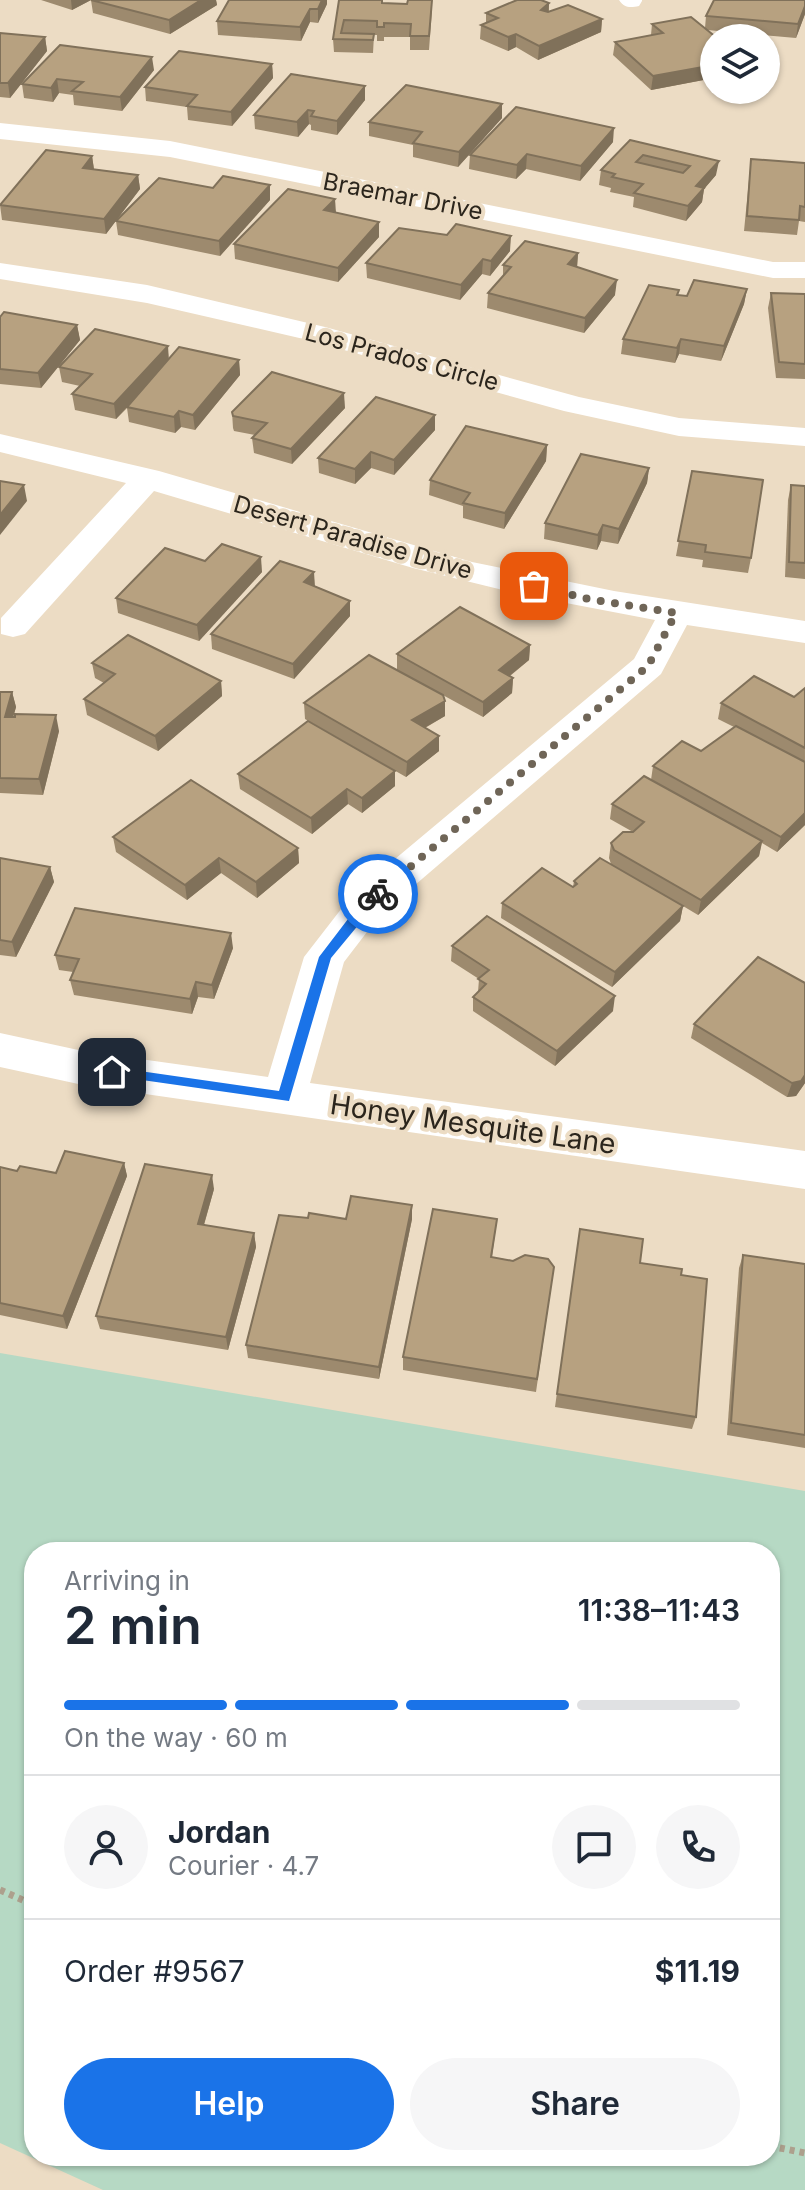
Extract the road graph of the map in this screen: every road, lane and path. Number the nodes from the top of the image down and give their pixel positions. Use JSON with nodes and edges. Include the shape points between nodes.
{"nodes":[{"id":1,"x":0,"y":131,"type":"edge"},
{"id":2,"x":805,"y":270,"type":"edge"},
{"id":3,"x":0,"y":271,"type":"edge"},
{"id":4,"x":805,"y":437,"type":"edge"},
{"id":5,"x":0,"y":443,"type":"edge"},
{"id":6,"x":148,"y":478,"type":"junction"},
{"id":7,"x":676,"y":613,"type":"junction"},
{"id":8,"x":13,"y":626,"type":"dead end"},
{"id":9,"x":805,"y":632,"type":"edge"},
{"id":10,"x":0,"y":1050,"type":"edge"},
{"id":11,"x":284,"y":1097,"type":"junction"},
{"id":12,"x":805,"y":1170,"type":"edge"},
{"id":13,"x":0,"y":1890,"type":"edge"},
{"id":14,"x":24,"y":1901,"type":"edge"},
{"id":15,"x":780,"y":2148,"type":"edge"},
{"id":16,"x":805,"y":2153,"type":"edge"}],
"edges":[{"from":1,"to":2,"type":"street","name":"Braemar Drive","via":[[170,149],[773,270]]},
{"from":3,"to":4,"type":"street","name":"Los Prados Circle","via":[[147,294],[664,424]]},
{"from":5,"to":6,"type":"street","name":"Desert Paradise Drive"},
{"from":6,"to":7,"type":"street","name":"Desert Paradise Drive","via":[[425,561]]},
{"from":6,"to":8,"type":"street"},
{"from":7,"to":9,"type":"street","name":"Desert Paradise Drive"},
{"from":7,"to":11,"type":"street","via":[[648,666],[366,905],[325,957]]},
{"from":10,"to":11,"type":"street","name":"Honey Mesquite Lane","via":[[83,1068]]},
{"from":11,"to":12,"type":"street","name":"Honey Mesquite Lane"},
{"from":13,"to":14,"type":"path"},
{"from":15,"to":16,"type":"path"}]}
